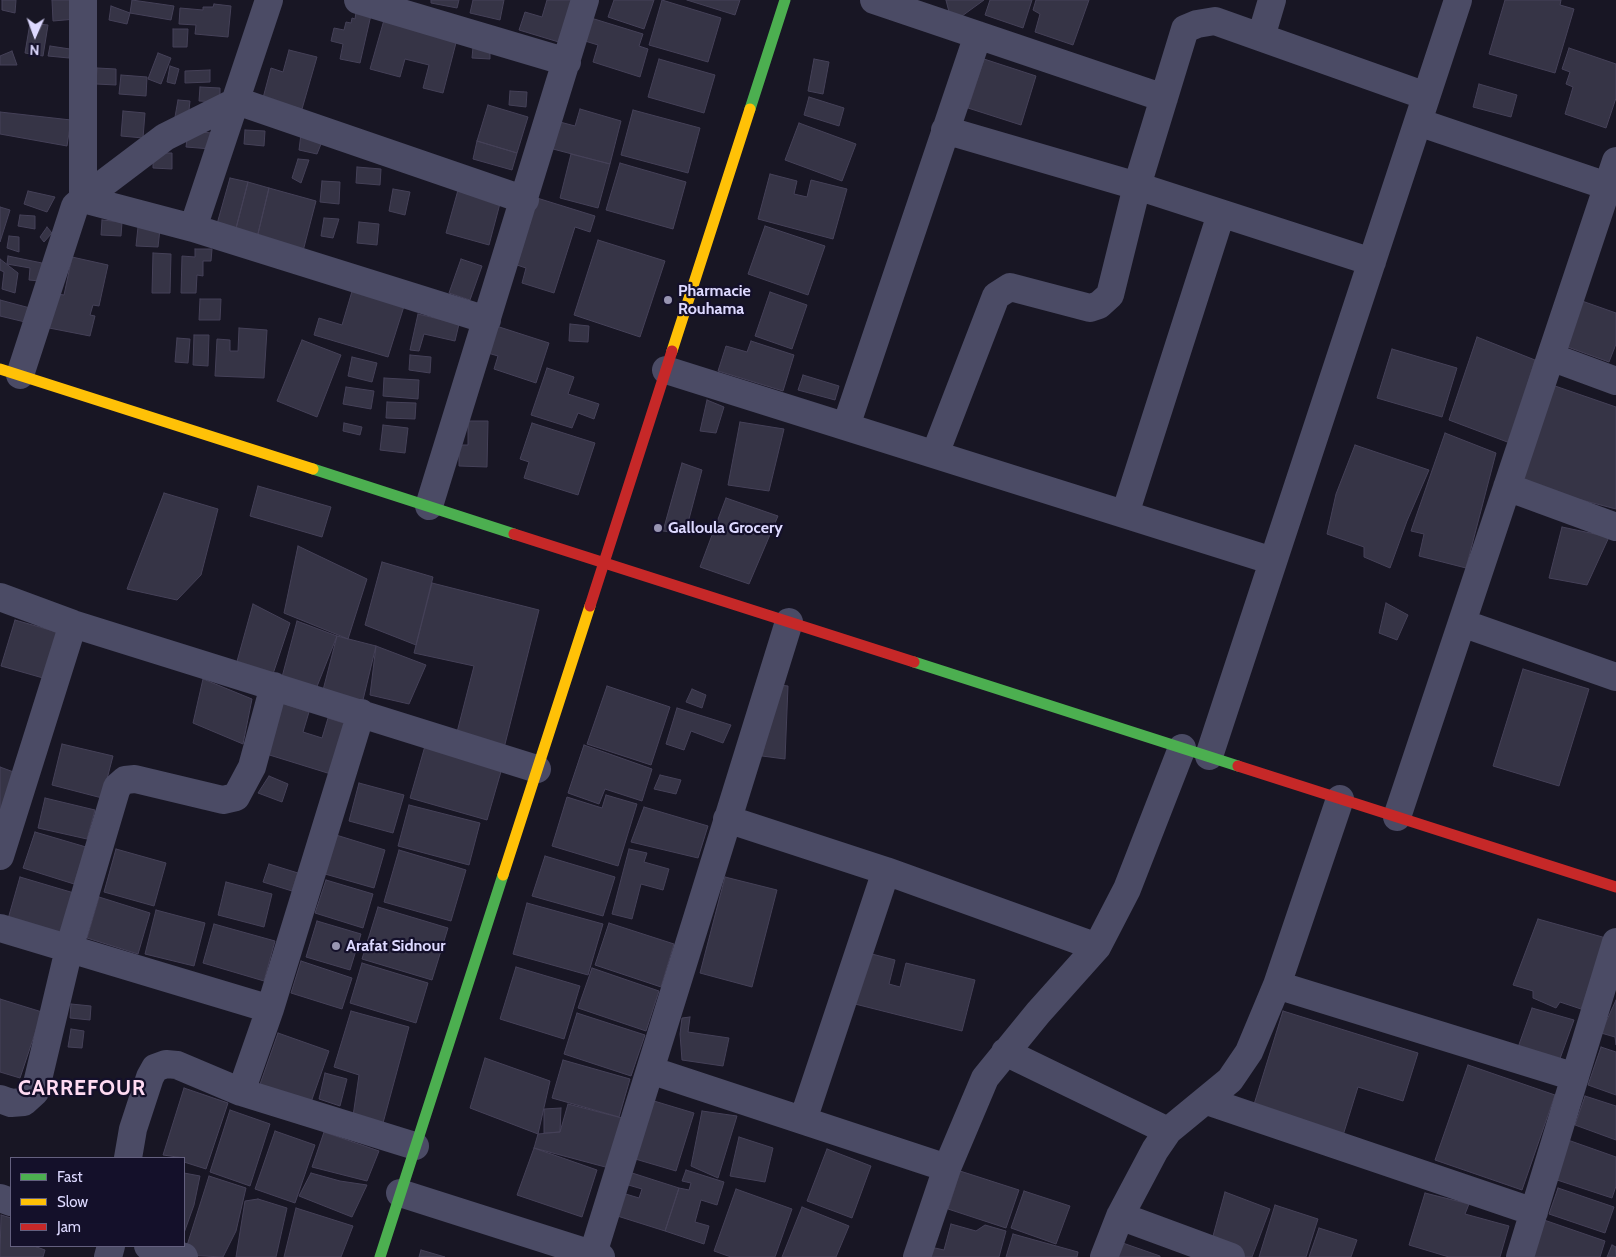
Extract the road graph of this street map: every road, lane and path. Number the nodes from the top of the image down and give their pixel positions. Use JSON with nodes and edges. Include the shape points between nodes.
{"nodes":[{"id":1,"x":84,"y":0,"type":"edge"},
{"id":2,"x":269,"y":0,"type":"edge"},
{"id":3,"x":358,"y":0,"type":"edge"},
{"id":4,"x":585,"y":0,"type":"edge"},
{"id":5,"x":785,"y":0,"type":"edge"},
{"id":6,"x":874,"y":0,"type":"edge"},
{"id":7,"x":1272,"y":0,"type":"edge"},
{"id":8,"x":1458,"y":0,"type":"edge"},
{"id":9,"x":978,"y":35,"type":"junction"},
{"id":10,"x":1261,"y":37,"type":"junction"},
{"id":11,"x":567,"y":62,"type":"junction"},
{"id":12,"x":1426,"y":96,"type":"junction"},
{"id":13,"x":1164,"y":98,"type":"junction"},
{"id":14,"x":237,"y":100,"type":"junction"},
{"id":15,"x":1418,"y":122,"type":"junction"},
{"id":16,"x":945,"y":130,"type":"junction"},
{"id":17,"x":1613,"y":179,"type":"edge"},
{"id":18,"x":1136,"y":186,"type":"junction"},
{"id":19,"x":83,"y":199,"type":"junction"},
{"id":20,"x":525,"y":200,"type":"junction"},
{"id":21,"x":1221,"y":214,"type":"junction"},
{"id":22,"x":193,"y":228,"type":"junction"},
{"id":23,"x":1372,"y":262,"type":"junction"},
{"id":24,"x":487,"y":320,"type":"junction"},
{"id":25,"x":1551,"y":357,"type":"junction"},
{"id":26,"x":666,"y":370,"type":"junction"},
{"id":27,"x":10,"y":372,"type":"edge"},
{"id":28,"x":1616,"y":381,"type":"edge"},
{"id":29,"x":846,"y":426,"type":"junction"},
{"id":30,"x":935,"y":454,"type":"junction"},
{"id":31,"x":1507,"y":487,"type":"junction"},
{"id":32,"x":429,"y":506,"type":"junction"},
{"id":33,"x":1125,"y":514,"type":"junction"},
{"id":34,"x":1616,"y":527,"type":"edge"},
{"id":35,"x":1274,"y":561,"type":"junction"},
{"id":36,"x":604,"y":562,"type":"junction"},
{"id":37,"x":0,"y":597,"type":"edge"},
{"id":38,"x":789,"y":622,"type":"junction"},
{"id":39,"x":1462,"y":623,"type":"junction"},
{"id":40,"x":73,"y":624,"type":"junction"},
{"id":41,"x":1616,"y":676,"type":"edge"},
{"id":42,"x":274,"y":686,"type":"junction"},
{"id":43,"x":361,"y":713,"type":"junction"},
{"id":44,"x":1182,"y":748,"type":"junction"},
{"id":45,"x":1209,"y":756,"type":"junction"},
{"id":46,"x":537,"y":769,"type":"junction"},
{"id":47,"x":1340,"y":799,"type":"junction"},
{"id":48,"x":1397,"y":816,"type":"junction"},
{"id":49,"x":727,"y":819,"type":"junction"},
{"id":50,"x":0,"y":856,"type":"edge"},
{"id":51,"x":886,"y":872,"type":"junction"},
{"id":52,"x":1616,"y":887,"type":"edge"},
{"id":53,"x":0,"y":928,"type":"edge"},
{"id":54,"x":1616,"y":942,"type":"edge"},
{"id":55,"x":1097,"y":946,"type":"junction"},
{"id":56,"x":69,"y":948,"type":"junction"},
{"id":57,"x":1277,"y":985,"type":"junction"},
{"id":58,"x":270,"y":1009,"type":"junction"},
{"id":59,"x":1005,"y":1052,"type":"junction"},
{"id":60,"x":650,"y":1070,"type":"junction"},
{"id":61,"x":1574,"y":1078,"type":"junction"},
{"id":62,"x":241,"y":1092,"type":"junction"},
{"id":63,"x":0,"y":1099,"type":"edge"},
{"id":64,"x":1207,"y":1101,"type":"junction"},
{"id":65,"x":804,"y":1120,"type":"junction"},
{"id":66,"x":1168,"y":1132,"type":"junction"},
{"id":67,"x":415,"y":1146,"type":"junction"},
{"id":68,"x":128,"y":1157,"type":"edge"},
{"id":69,"x":947,"y":1168,"type":"junction"},
{"id":70,"x":400,"y":1193,"type":"junction"},
{"id":71,"x":1534,"y":1212,"type":"junction"},
{"id":72,"x":1120,"y":1216,"type":"junction"},
{"id":73,"x":151,"y":1247,"type":"edge"},
{"id":74,"x":595,"y":1256,"type":"edge"},
{"id":75,"x":184,"y":1257,"type":"edge"},
{"id":76,"x":380,"y":1257,"type":"edge"},
{"id":77,"x":917,"y":1257,"type":"edge"},
{"id":78,"x":1104,"y":1257,"type":"edge"},
{"id":79,"x":1232,"y":1257,"type":"edge"},
{"id":80,"x":1520,"y":1257,"type":"edge"}],
"edges":[{"from":1,"to":19,"type":"street"},
{"from":2,"to":14,"type":"street"},
{"from":3,"to":11,"type":"street"},
{"from":4,"to":11,"type":"street"},
{"from":5,"to":26,"type":"street"},
{"from":6,"to":9,"type":"street"},
{"from":7,"to":10,"type":"street"},
{"from":8,"to":12,"type":"street"},
{"from":9,"to":13,"type":"street"},
{"from":9,"to":16,"type":"street"},
{"from":10,"to":12,"type":"street"},
{"from":10,"to":13,"type":"street","via":[[1215,22],[1185,29]]},
{"from":11,"to":20,"type":"street"},
{"from":12,"to":15,"type":"street"},
{"from":13,"to":18,"type":"street"},
{"from":14,"to":19,"type":"street","via":[[165,137]]},
{"from":14,"to":20,"type":"street"},
{"from":14,"to":22,"type":"street"},
{"from":15,"to":17,"type":"street"},
{"from":15,"to":23,"type":"street"},
{"from":16,"to":18,"type":"street"},
{"from":16,"to":29,"type":"street"},
{"from":17,"to":25,"type":"street"},
{"from":18,"to":21,"type":"street"},
{"from":18,"to":30,"type":"street","via":[[1110,294],[1099,305],[1090,308],[1076,306],[1010,288],[996,296]]},
{"from":19,"to":22,"type":"street"},
{"from":19,"to":27,"type":"street","via":[[75,206]]},
{"from":20,"to":24,"type":"street"},
{"from":21,"to":23,"type":"street"},
{"from":21,"to":33,"type":"street"},
{"from":22,"to":24,"type":"street"},
{"from":23,"to":35,"type":"street"},
{"from":24,"to":32,"type":"street"},
{"from":25,"to":28,"type":"street"},
{"from":25,"to":31,"type":"street"},
{"from":26,"to":29,"type":"street"},
{"from":26,"to":36,"type":"street"},
{"from":27,"to":32,"type":"street"},
{"from":29,"to":30,"type":"street"},
{"from":30,"to":33,"type":"street"},
{"from":31,"to":34,"type":"street"},
{"from":31,"to":39,"type":"street"},
{"from":32,"to":36,"type":"street"},
{"from":33,"to":35,"type":"street"},
{"from":35,"to":45,"type":"street"},
{"from":36,"to":38,"type":"street"},
{"from":36,"to":46,"type":"street"},
{"from":37,"to":40,"type":"street"},
{"from":38,"to":44,"type":"street"},
{"from":38,"to":49,"type":"street"},
{"from":39,"to":41,"type":"street"},
{"from":39,"to":48,"type":"street"},
{"from":40,"to":42,"type":"street"},
{"from":40,"to":50,"type":"street"},
{"from":42,"to":43,"type":"street"},
{"from":42,"to":56,"type":"street","via":[[252,767],[236,796],[223,800],[135,779],[125,780],[118,787]]},
{"from":43,"to":46,"type":"street"},
{"from":43,"to":58,"type":"street"},
{"from":44,"to":45,"type":"street"},
{"from":44,"to":55,"type":"street","via":[[1127,889]]},
{"from":45,"to":47,"type":"street"},
{"from":46,"to":67,"type":"street"},
{"from":47,"to":48,"type":"street"},
{"from":47,"to":57,"type":"street"},
{"from":48,"to":52,"type":"street"},
{"from":49,"to":51,"type":"street"},
{"from":49,"to":60,"type":"street"},
{"from":51,"to":55,"type":"street"},
{"from":51,"to":65,"type":"street"},
{"from":53,"to":56,"type":"street"},
{"from":54,"to":61,"type":"street"},
{"from":55,"to":59,"type":"street"},
{"from":56,"to":58,"type":"street"},
{"from":56,"to":63,"type":"street","via":[[35,1092],[24,1102],[11,1103]]},
{"from":57,"to":61,"type":"street"},
{"from":57,"to":64,"type":"street","via":[[1249,1052],[1230,1080]]},
{"from":58,"to":62,"type":"street"},
{"from":59,"to":66,"type":"street"},
{"from":59,"to":69,"type":"street","via":[[985,1078]]},
{"from":60,"to":65,"type":"street"},
{"from":60,"to":74,"type":"street"},
{"from":61,"to":71,"type":"street"},
{"from":62,"to":67,"type":"street"},
{"from":62,"to":68,"type":"street","via":[[177,1064],[155,1068],[133,1129]]},
{"from":64,"to":66,"type":"street"},
{"from":64,"to":71,"type":"street"},
{"from":65,"to":69,"type":"street"},
{"from":66,"to":72,"type":"street"},
{"from":67,"to":70,"type":"street"},
{"from":69,"to":77,"type":"street"},
{"from":70,"to":74,"type":"street"},
{"from":70,"to":76,"type":"street"},
{"from":71,"to":80,"type":"street"},
{"from":72,"to":78,"type":"street"},
{"from":72,"to":79,"type":"street"},
{"from":73,"to":75,"type":"street"}]}
